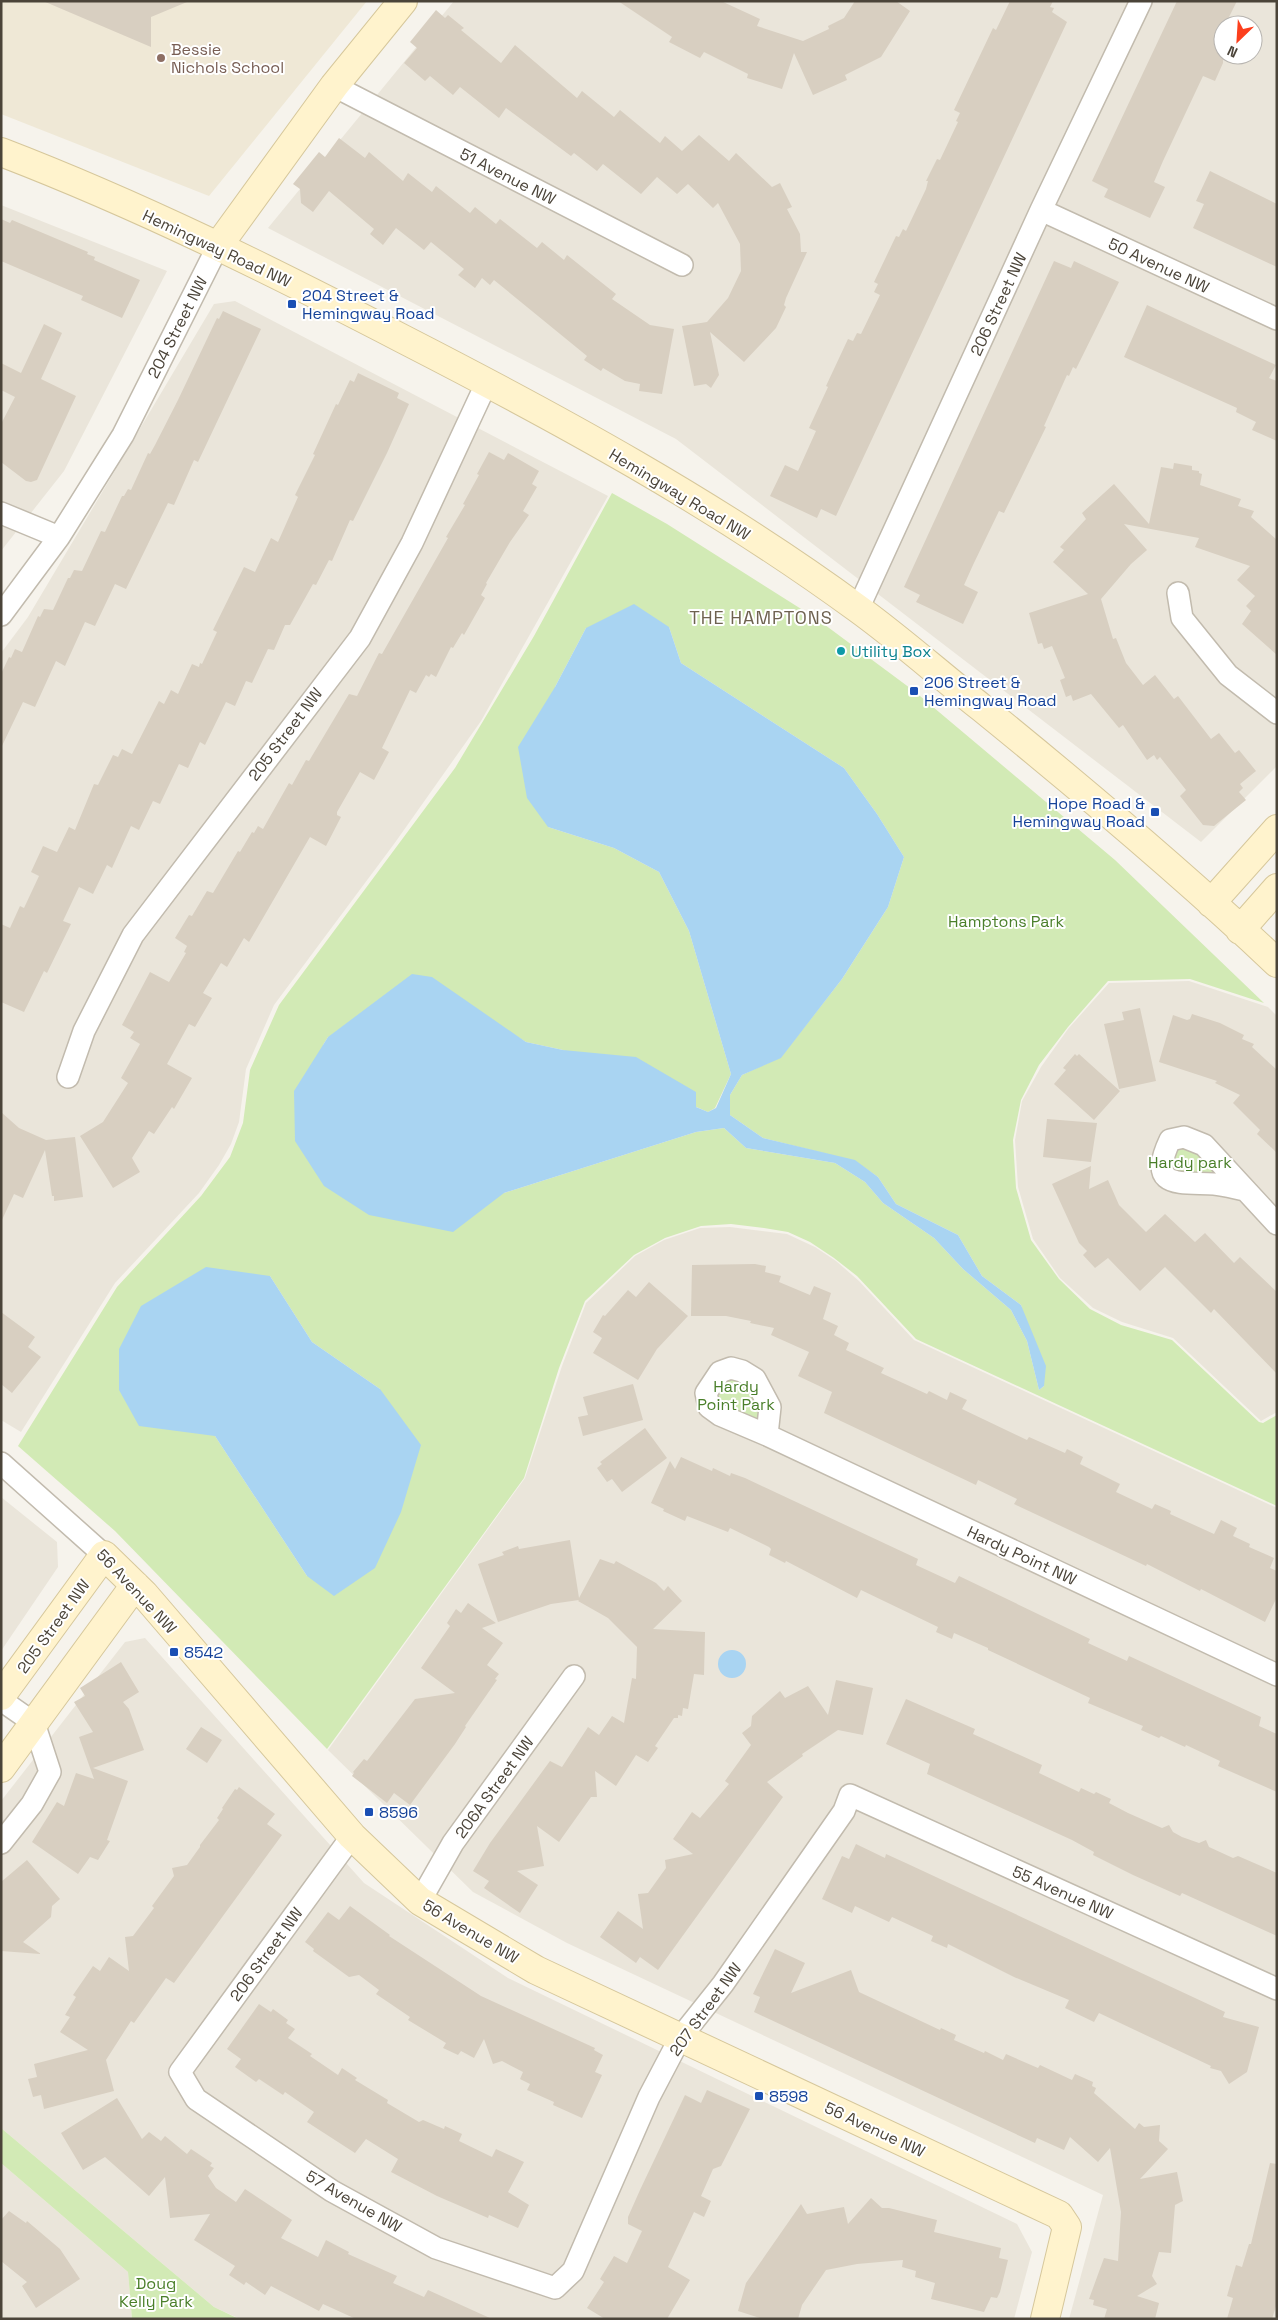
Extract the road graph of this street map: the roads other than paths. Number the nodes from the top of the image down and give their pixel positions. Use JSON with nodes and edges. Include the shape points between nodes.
{"nodes":[{"id":1,"x":403,"y":1,"type":"edge"},
{"id":2,"x":1141,"y":1,"type":"edge"},
{"id":3,"x":334,"y":86,"type":"junction"},
{"id":4,"x":1,"y":152,"type":"edge"},
{"id":5,"x":1041,"y":210,"type":"junction"},
{"id":6,"x":218,"y":246,"type":"junction"},
{"id":7,"x":682,"y":265,"type":"dead end"},
{"id":8,"x":1277,"y":319,"type":"edge"},
{"id":9,"x":487,"y":382,"type":"junction"},
{"id":10,"x":1,"y":513,"type":"edge"},
{"id":11,"x":59,"y":536,"type":"junction"},
{"id":12,"x":1178,"y":593,"type":"dead end"},
{"id":13,"x":858,"y":609,"type":"junction"},
{"id":14,"x":1,"y":615,"type":"edge"},
{"id":15,"x":1277,"y":713,"type":"edge"},
{"id":16,"x":1277,"y":829,"type":"edge"},
{"id":17,"x":1277,"y":888,"type":"edge"},
{"id":18,"x":1211,"y":903,"type":"junction"},
{"id":19,"x":1240,"y":930,"type":"junction"},
{"id":20,"x":1277,"y":963,"type":"edge"},
{"id":21,"x":68,"y":1077,"type":"dead end"},
{"id":22,"x":1245,"y":1190,"type":"dead end"},
{"id":23,"x":1277,"y":1224,"type":"edge"},
{"id":24,"x":767,"y":1435,"type":"dead end"},
{"id":25,"x":1,"y":1462,"type":"edge"},
{"id":26,"x":104,"y":1555,"type":"junction"},
{"id":27,"x":135,"y":1585,"type":"junction"},
{"id":28,"x":1277,"y":1675,"type":"edge"},
{"id":29,"x":574,"y":1676,"type":"dead end"},
{"id":30,"x":1,"y":1698,"type":"edge"},
{"id":31,"x":34,"y":1722,"type":"junction"},
{"id":32,"x":1,"y":1768,"type":"edge"},
{"id":33,"x":850,"y":1795,"type":"joint"},
{"id":34,"x":352,"y":1836,"type":"junction"},
{"id":35,"x":1,"y":1843,"type":"edge"},
{"id":36,"x":420,"y":1901,"type":"junction"},
{"id":37,"x":1277,"y":1989,"type":"edge"},
{"id":38,"x":680,"y":2038,"type":"junction"},
{"id":39,"x":180,"y":2072,"type":"joint"},
{"id":40,"x":555,"y":2288,"type":"joint"},
{"id":41,"x":1044,"y":2319,"type":"edge"}],
"edges":[{"from":1,"to":3,"type":"street","name":"204 Street NW"},
{"from":2,"to":5,"type":"street","name":"206 Street NW"},
{"from":3,"to":6,"type":"street","name":"204 Street NW"},
{"from":3,"to":7,"type":"street","name":"51 Avenue NW"},
{"from":4,"to":6,"type":"street","name":"Hemingway Road NW"},
{"from":5,"to":8,"type":"street","name":"50 Avenue NW"},
{"from":5,"to":13,"type":"street","name":"206 Street NW"},
{"from":6,"to":9,"type":"street","name":"Hemingway Road NW"},
{"from":6,"to":11,"type":"street","name":"204 Street NW","via":[[123,435]]},
{"from":9,"to":13,"type":"street","name":"Hemingway Road NW","via":[[668,484]]},
{"from":9,"to":21,"type":"street","name":"205 Street NW","via":[[412,543],[360,638],[133,936],[84,1031]]},
{"from":10,"to":11,"type":"street"},
{"from":11,"to":14,"type":"street","name":"204 Street NW"},
{"from":12,"to":15,"type":"street","via":[[1182,618],[1228,675]]},
{"from":13,"to":18,"type":"street","name":"Hemingway Road NW","via":[[1055,768]]},
{"from":16,"to":18,"type":"street"},
{"from":17,"to":19,"type":"street"},
{"from":18,"to":19,"type":"street","name":"Hemingway Road NW"},
{"from":19,"to":20,"type":"street","name":"Hemingway Road NW"},
{"from":22,"to":23,"type":"street"},
{"from":24,"to":28,"type":"street","name":"Hardy Point NW"},
{"from":25,"to":26,"type":"street","name":"56 Avenue NW"},
{"from":26,"to":27,"type":"street","name":"56 Avenue NW"},
{"from":26,"to":30,"type":"street","name":"205 Street NW"},
{"from":27,"to":31,"type":"street"},
{"from":27,"to":34,"type":"street","name":"56 Avenue NW"},
{"from":29,"to":36,"type":"street","name":"206A Street NW","via":[[453,1843]]},
{"from":30,"to":31,"type":"street","name":"205 Street NW"},
{"from":31,"to":32,"type":"street"},
{"from":31,"to":35,"type":"street","via":[[50,1772],[32,1804]]},
{"from":33,"to":37,"type":"street","name":"55 Avenue NW"},
{"from":33,"to":38,"type":"street","name":"207 Street NW","via":[[844,1811],[724,1984]]},
{"from":34,"to":36,"type":"street","name":"56 Avenue NW"},
{"from":34,"to":39,"type":"street","name":"206 Street NW"},
{"from":36,"to":38,"type":"street","name":"56 Avenue NW","via":[[536,1970]]},
{"from":38,"to":40,"type":"street","name":"207 Street NW","via":[[648,2098],[573,2271]]},
{"from":38,"to":41,"type":"street","name":"56 Avenue NW","via":[[1059,2215],[1066,2226]]},
{"from":39,"to":40,"type":"street","name":"57 Avenue NW","via":[[196,2099],[332,2190],[436,2248]]}]}
